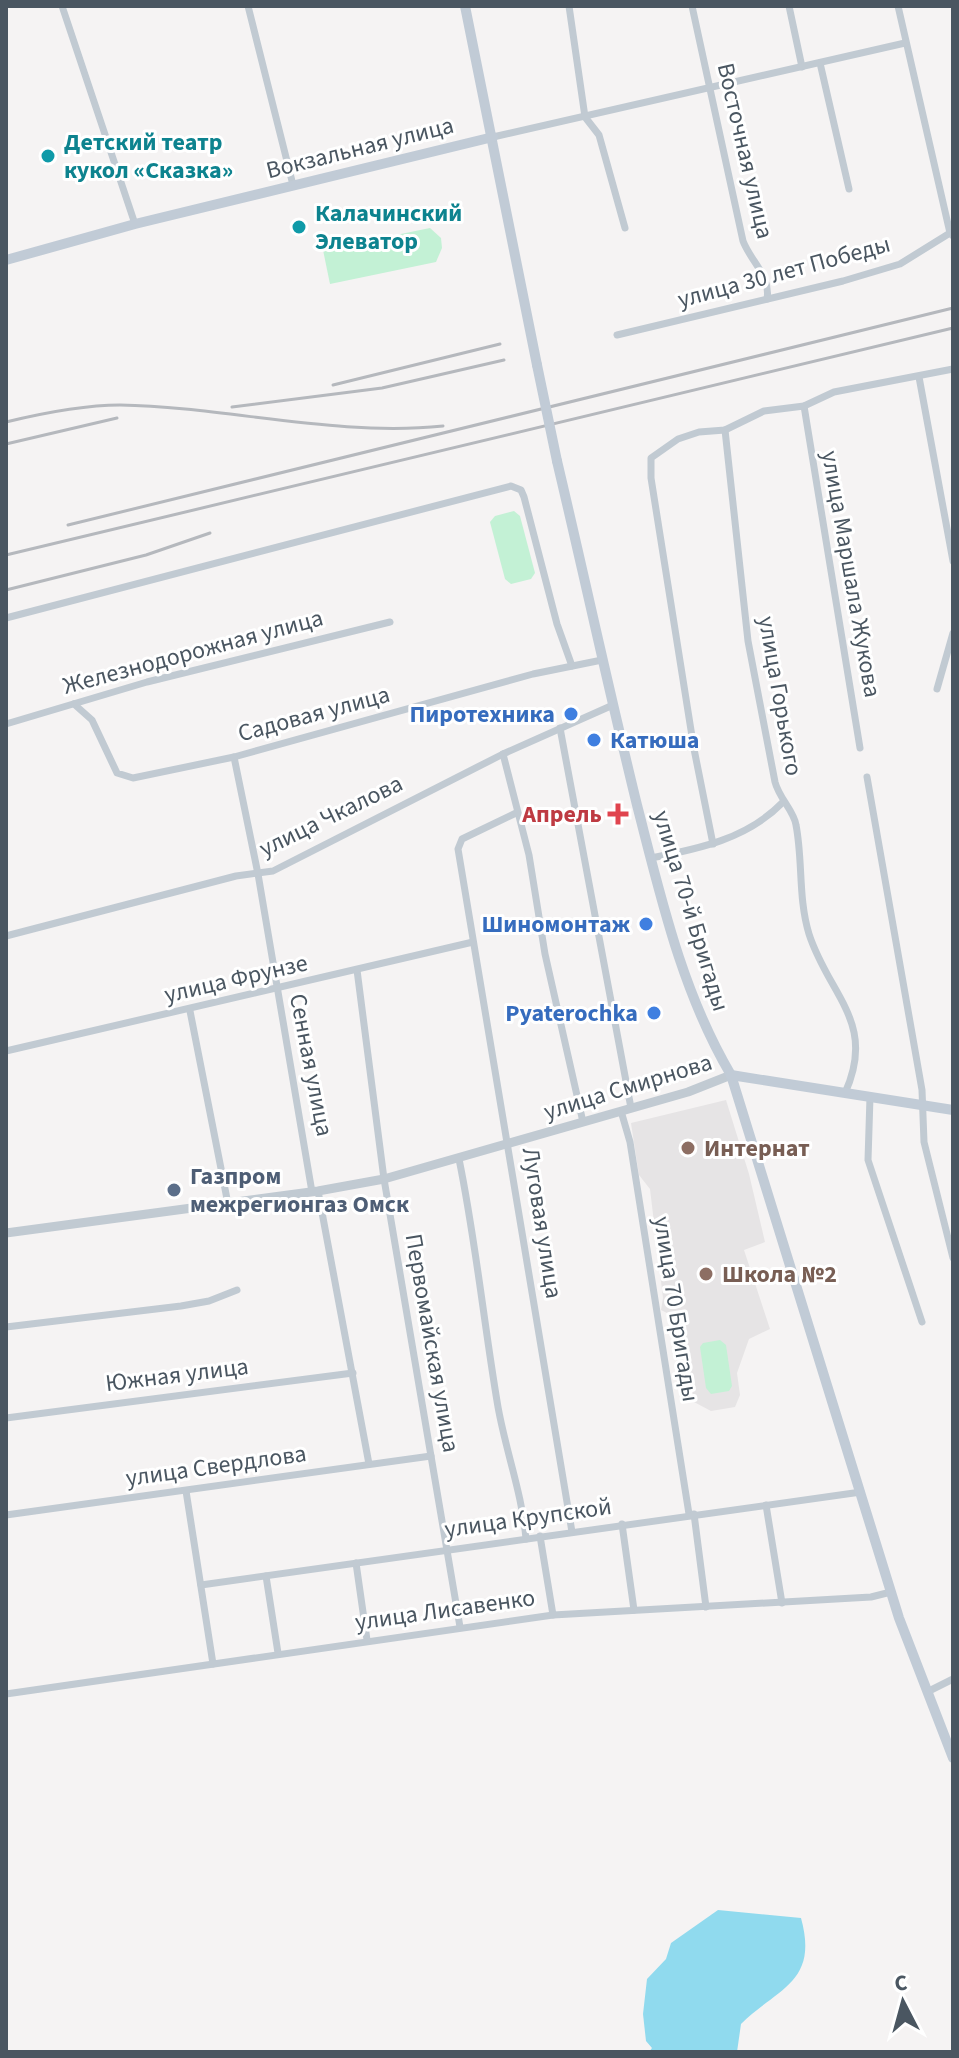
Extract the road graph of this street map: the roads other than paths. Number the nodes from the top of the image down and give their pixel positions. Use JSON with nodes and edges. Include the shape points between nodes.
{"nodes":[{"id":1,"x":62,"y":6,"type":"edge"},
{"id":2,"x":248,"y":6,"type":"edge"},
{"id":3,"x":465,"y":6,"type":"edge"},
{"id":4,"x":569,"y":6,"type":"edge"},
{"id":5,"x":692,"y":6,"type":"edge"},
{"id":6,"x":789,"y":6,"type":"edge"},
{"id":7,"x":898,"y":6,"type":"edge"},
{"id":8,"x":905,"y":43,"type":"junction"},
{"id":9,"x":820,"y":63,"type":"junction"},
{"id":10,"x":802,"y":67,"type":"junction"},
{"id":11,"x":711,"y":89,"type":"junction"},
{"id":12,"x":585,"y":117,"type":"junction"},
{"id":13,"x":493,"y":137,"type":"junction"},
{"id":14,"x":293,"y":185,"type":"junction"},
{"id":15,"x":849,"y":189,"type":"dead end"},
{"id":16,"x":135,"y":224,"type":"junction"},
{"id":17,"x":625,"y":228,"type":"dead end"},
{"id":18,"x":952,"y":234,"type":"edge"},
{"id":19,"x":6,"y":260,"type":"edge"},
{"id":20,"x":767,"y":299,"type":"junction"},
{"id":21,"x":617,"y":335,"type":"dead end"},
{"id":22,"x":953,"y":369,"type":"edge"},
{"id":23,"x":919,"y":377,"type":"junction"},
{"id":24,"x":804,"y":406,"type":"junction"},
{"id":25,"x":725,"y":430,"type":"junction"},
{"id":26,"x":953,"y":561,"type":"edge"},
{"id":27,"x":6,"y":618,"type":"edge"},
{"id":28,"x":390,"y":622,"type":"dead end"},
{"id":29,"x":953,"y":633,"type":"edge"},
{"id":30,"x":602,"y":660,"type":"junction"},
{"id":31,"x":572,"y":666,"type":"junction"},
{"id":32,"x":937,"y":689,"type":"dead end"},
{"id":33,"x":74,"y":704,"type":"junction"},
{"id":34,"x":613,"y":705,"type":"junction"},
{"id":35,"x":6,"y":724,"type":"edge"},
{"id":36,"x":560,"y":728,"type":"junction"},
{"id":37,"x":860,"y":748,"type":"dead end"},
{"id":38,"x":503,"y":754,"type":"junction"},
{"id":39,"x":234,"y":757,"type":"junction"},
{"id":40,"x":867,"y":777,"type":"dead end"},
{"id":41,"x":782,"y":803,"type":"junction"},
{"id":42,"x":516,"y":813,"type":"junction"},
{"id":43,"x":713,"y":844,"type":"junction"},
{"id":44,"x":651,"y":858,"type":"junction"},
{"id":45,"x":258,"y":874,"type":"junction"},
{"id":46,"x":6,"y":936,"type":"edge"},
{"id":47,"x":473,"y":942,"type":"junction"},
{"id":48,"x":357,"y":970,"type":"junction"},
{"id":49,"x":276,"y":991,"type":"junction"},
{"id":50,"x":190,"y":1011,"type":"junction"},
{"id":51,"x":6,"y":1051,"type":"edge"},
{"id":52,"x":731,"y":1075,"type":"junction"},
{"id":53,"x":845,"y":1093,"type":"junction"},
{"id":54,"x":870,"y":1097,"type":"junction"},
{"id":55,"x":922,"y":1105,"type":"junction"},
{"id":56,"x":626,"y":1110,"type":"junction"},
{"id":57,"x":953,"y":1110,"type":"edge"},
{"id":58,"x":583,"y":1122,"type":"junction"},
{"id":59,"x":510,"y":1144,"type":"junction"},
{"id":60,"x":459,"y":1159,"type":"junction"},
{"id":61,"x":384,"y":1179,"type":"junction"},
{"id":62,"x":315,"y":1192,"type":"junction"},
{"id":63,"x":228,"y":1204,"type":"junction"},
{"id":64,"x":6,"y":1233,"type":"edge"},
{"id":65,"x":953,"y":1258,"type":"edge"},
{"id":66,"x":237,"y":1290,"type":"dead end"},
{"id":67,"x":922,"y":1322,"type":"dead end"},
{"id":68,"x":6,"y":1327,"type":"edge"},
{"id":69,"x":353,"y":1373,"type":"junction"},
{"id":70,"x":6,"y":1418,"type":"edge"},
{"id":71,"x":431,"y":1456,"type":"junction"},
{"id":72,"x":369,"y":1464,"type":"junction"},
{"id":73,"x":186,"y":1491,"type":"junction"},
{"id":74,"x":861,"y":1492,"type":"junction"},
{"id":75,"x":766,"y":1505,"type":"junction"},
{"id":76,"x":691,"y":1514,"type":"junction"},
{"id":77,"x":6,"y":1515,"type":"edge"},
{"id":78,"x":622,"y":1524,"type":"junction"},
{"id":79,"x":572,"y":1532,"type":"junction"},
{"id":80,"x":540,"y":1536,"type":"junction"},
{"id":81,"x":526,"y":1539,"type":"junction"},
{"id":82,"x":447,"y":1550,"type":"junction"},
{"id":83,"x":356,"y":1563,"type":"junction"},
{"id":84,"x":266,"y":1576,"type":"junction"},
{"id":85,"x":201,"y":1585,"type":"junction"},
{"id":86,"x":891,"y":1592,"type":"junction"},
{"id":87,"x":782,"y":1603,"type":"junction"},
{"id":88,"x":706,"y":1607,"type":"junction"},
{"id":89,"x":634,"y":1610,"type":"junction"},
{"id":90,"x":553,"y":1615,"type":"junction"},
{"id":91,"x":460,"y":1627,"type":"junction"},
{"id":92,"x":367,"y":1640,"type":"junction"},
{"id":93,"x":278,"y":1653,"type":"junction"},
{"id":94,"x":213,"y":1664,"type":"junction"},
{"id":95,"x":953,"y":1679,"type":"edge"},
{"id":96,"x":927,"y":1692,"type":"junction"},
{"id":97,"x":6,"y":1694,"type":"edge"},
{"id":98,"x":953,"y":1758,"type":"edge"}],
"edges":[{"from":1,"to":16,"type":"street"},
{"from":2,"to":14,"type":"street"},
{"from":3,"to":13,"type":"main road","name":"улица 70-й Бригады"},
{"from":4,"to":12,"type":"street"},
{"from":5,"to":11,"type":"street","name":"Восточная улица"},
{"from":6,"to":10,"type":"street"},
{"from":7,"to":8,"type":"street"},
{"from":8,"to":9,"type":"street","name":"Вокзальная улица"},
{"from":8,"to":18,"type":"street"},
{"from":9,"to":10,"type":"street","name":"Вокзальная улица"},
{"from":9,"to":15,"type":"street"},
{"from":10,"to":11,"type":"street","name":"Вокзальная улица"},
{"from":11,"to":12,"type":"street","name":"Вокзальная улица"},
{"from":11,"to":20,"type":"street","name":"Восточная улица","via":[[743,241],[767,279]]},
{"from":12,"to":13,"type":"street","name":"Вокзальная улица"},
{"from":12,"to":17,"type":"street","via":[[599,135]]},
{"from":13,"to":14,"type":"main road","name":"Вокзальная улица"},
{"from":13,"to":30,"type":"main road","name":"улица 70-й Бригады","bridge":true},
{"from":14,"to":16,"type":"main road","name":"Вокзальная улица"},
{"from":16,"to":19,"type":"main road","name":"Вокзальная улица"},
{"from":18,"to":20,"type":"street","name":"улица 30 лет Победы","via":[[900,264]]},
{"from":20,"to":21,"type":"street","name":"улица 30 лет Победы"},
{"from":22,"to":23,"type":"street"},
{"from":23,"to":24,"type":"street","via":[[834,392]]},
{"from":23,"to":26,"type":"street"},
{"from":24,"to":25,"type":"street","via":[[764,411]]},
{"from":24,"to":37,"type":"street","name":"улица Маршала Жукова"},
{"from":25,"to":41,"type":"street","name":"улица Горького","via":[[748,641]]},
{"from":25,"to":43,"type":"street","via":[[678,439],[651,458]]},
{"from":27,"to":31,"type":"street","via":[[511,486],[524,497]]},
{"from":28,"to":33,"type":"street","name":"Железнодорожная улица"},
{"from":29,"to":32,"type":"street"},
{"from":30,"to":31,"type":"street","name":"Садовая улица"},
{"from":30,"to":34,"type":"main road","name":"улица 70-й Бригады"},
{"from":31,"to":39,"type":"street","name":"Садовая улица"},
{"from":33,"to":35,"type":"street","name":"Железнодорожная улица"},
{"from":33,"to":39,"type":"street","name":"Садовая улица","via":[[92,720],[112,766],[124,777],[166,774]]},
{"from":34,"to":36,"type":"street","name":"улица Чкалова"},
{"from":34,"to":44,"type":"main road","name":"улица 70-й Бригады"},
{"from":36,"to":38,"type":"street","name":"улица Чкалова"},
{"from":36,"to":56,"type":"street","name":"улица 70 Бригады"},
{"from":38,"to":42,"type":"street"},
{"from":38,"to":45,"type":"street","name":"улица Чкалова","via":[[334,843]]},
{"from":39,"to":45,"type":"street","name":"Сенная улица"},
{"from":40,"to":55,"type":"street"},
{"from":41,"to":43,"type":"street","via":[[767,819]]},
{"from":41,"to":53,"type":"street","name":"улица Горького","via":[[796,821],[799,885],[809,935],[854,1022],[858,1057]]},
{"from":42,"to":47,"type":"street","name":"Луговая улица","via":[[459,843]]},
{"from":42,"to":58,"type":"street"},
{"from":43,"to":44,"type":"street"},
{"from":44,"to":52,"type":"main road","name":"улица 70-й Бригады","via":[[691,993]]},
{"from":45,"to":46,"type":"street","name":"улица Чкалова"},
{"from":45,"to":49,"type":"street","name":"Сенная улица"},
{"from":47,"to":48,"type":"street","name":"улица Фрунзе"},
{"from":47,"to":59,"type":"street","name":"Луговая улица"},
{"from":48,"to":49,"type":"street","name":"улица Фрунзе"},
{"from":48,"to":61,"type":"street","name":"Первомайская улица"},
{"from":49,"to":50,"type":"street","name":"улица Фрунзе"},
{"from":49,"to":62,"type":"street","name":"Сенная улица"},
{"from":50,"to":51,"type":"street","name":"улица Фрунзе"},
{"from":50,"to":63,"type":"street"},
{"from":52,"to":53,"type":"main road","name":"улица Смирнова"},
{"from":52,"to":56,"type":"street","name":"улица Смирнова"},
{"from":52,"to":74,"type":"main road","name":"улица 70-й Бригады"},
{"from":53,"to":54,"type":"main road","name":"улица Смирнова"},
{"from":54,"to":55,"type":"main road","name":"улица Смирнова"},
{"from":54,"to":67,"type":"street","via":[[868,1160]]},
{"from":55,"to":57,"type":"main road","name":"улица Смирнова"},
{"from":55,"to":65,"type":"street","via":[[924,1142]]},
{"from":56,"to":58,"type":"street","name":"улица Смирнова"},
{"from":56,"to":76,"type":"street","name":"улица 70 Бригады"},
{"from":58,"to":59,"type":"street","name":"улица Смирнова"},
{"from":59,"to":60,"type":"street","name":"улица Смирнова"},
{"from":59,"to":79,"type":"street","name":"Луговая улица"},
{"from":60,"to":61,"type":"street","name":"улица Смирнова"},
{"from":60,"to":81,"type":"street","via":[[499,1413],[523,1502]]},
{"from":61,"to":62,"type":"street","name":"улица Смирнова"},
{"from":61,"to":71,"type":"street","name":"Первомайская улица"},
{"from":62,"to":63,"type":"street","name":"улица Смирнова"},
{"from":62,"to":69,"type":"street","name":"Сенная улица"},
{"from":63,"to":64,"type":"street","name":"улица Смирнова"},
{"from":66,"to":68,"type":"street","via":[[195,1304]]},
{"from":69,"to":70,"type":"street","name":"Южная улица"},
{"from":69,"to":72,"type":"street","name":"Сенная улица"},
{"from":71,"to":72,"type":"street","name":"улица Свердлова"},
{"from":71,"to":82,"type":"street","name":"Первомайская улица"},
{"from":72,"to":73,"type":"street","name":"улица Свердлова"},
{"from":73,"to":77,"type":"street","name":"улица Свердлова"},
{"from":73,"to":85,"type":"street"},
{"from":74,"to":75,"type":"street","name":"улица Крупской"},
{"from":74,"to":86,"type":"main road","name":"улица 70-й Бригады"},
{"from":75,"to":76,"type":"street","name":"улица Крупской"},
{"from":75,"to":87,"type":"street"},
{"from":76,"to":78,"type":"street","name":"улица Крупской"},
{"from":76,"to":88,"type":"street","name":"улица 70 Бригады"},
{"from":78,"to":79,"type":"street","name":"улица Крупской"},
{"from":78,"to":89,"type":"street"},
{"from":79,"to":80,"type":"street","name":"улица Крупской"},
{"from":80,"to":81,"type":"street","name":"улица Крупской"},
{"from":80,"to":90,"type":"street"},
{"from":81,"to":82,"type":"street","name":"улица Крупской"},
{"from":82,"to":83,"type":"street","name":"улица Крупской"},
{"from":82,"to":91,"type":"street","name":"Первомайская улица"},
{"from":83,"to":84,"type":"street","name":"улица Крупской"},
{"from":83,"to":92,"type":"street"},
{"from":84,"to":85,"type":"street","name":"улица Крупской"},
{"from":84,"to":93,"type":"street"},
{"from":85,"to":94,"type":"street"},
{"from":86,"to":87,"type":"street","name":"улица Лисавенко"},
{"from":86,"to":96,"type":"main road","name":"улица 70-й Бригады"},
{"from":87,"to":88,"type":"street","name":"улица Лисавенко"},
{"from":88,"to":89,"type":"street","name":"улица Лисавенко"},
{"from":89,"to":90,"type":"street","name":"улица Лисавенко"},
{"from":90,"to":91,"type":"street","name":"улица Лисавенко"},
{"from":91,"to":92,"type":"street","name":"улица Лисавенко"},
{"from":92,"to":93,"type":"street","name":"улица Лисавенко"},
{"from":93,"to":94,"type":"street","name":"улица Лисавенко"},
{"from":94,"to":97,"type":"street","name":"улица Лисавенко"},
{"from":95,"to":96,"type":"street"},
{"from":96,"to":98,"type":"main road","name":"улица 70-й Бригады"}]}
